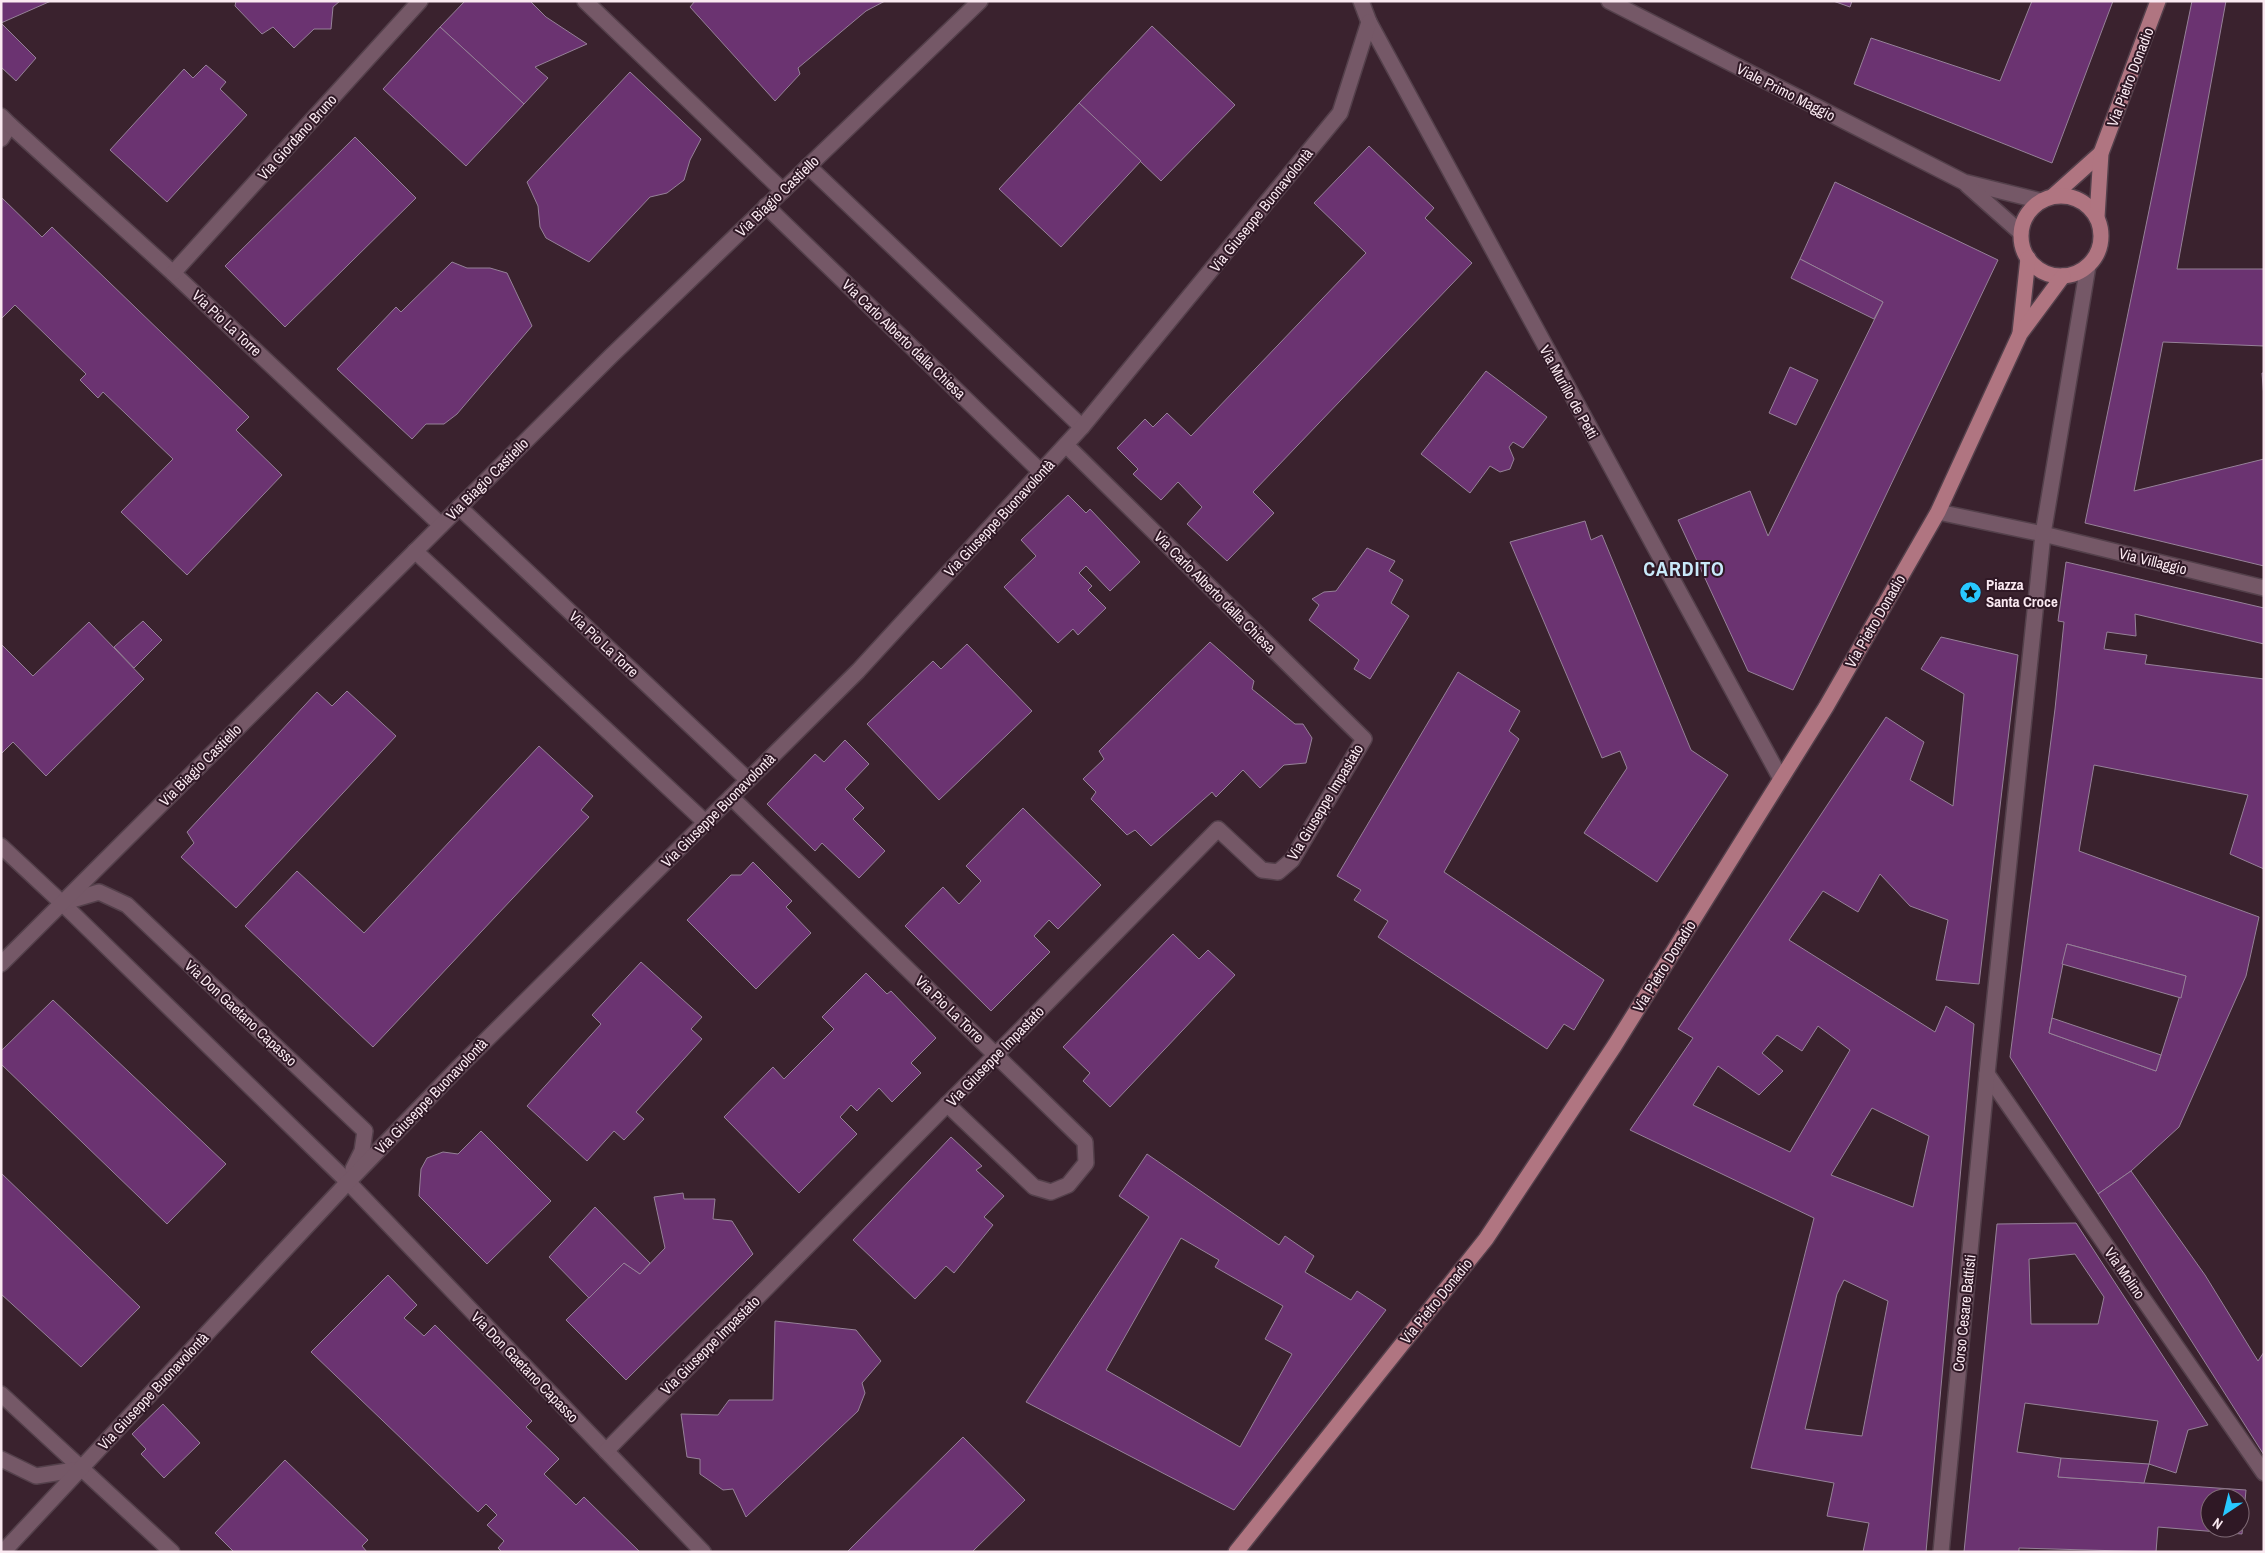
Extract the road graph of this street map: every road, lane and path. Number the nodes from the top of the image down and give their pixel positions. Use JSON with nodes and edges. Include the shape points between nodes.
{"nodes":[{"id":1,"x":420,"y":1,"type":"edge"},
{"id":2,"x":585,"y":1,"type":"edge"},
{"id":3,"x":980,"y":1,"type":"edge"},
{"id":4,"x":1361,"y":1,"type":"edge"},
{"id":5,"x":1609,"y":1,"type":"edge"},
{"id":6,"x":2158,"y":1,"type":"edge"},
{"id":7,"x":1369,"y":22,"type":"junction"},
{"id":8,"x":6,"y":120,"type":"edge"},
{"id":9,"x":1,"y":139,"type":"edge"},
{"id":10,"x":2101,"y":153,"type":"junction"},
{"id":11,"x":808,"y":166,"type":"junction"},
{"id":12,"x":1964,"y":182,"type":"junction"},
{"id":13,"x":783,"y":191,"type":"junction"},
{"id":14,"x":2047,"y":199,"type":"junction"},
{"id":15,"x":766,"y":206,"type":"junction"},
{"id":16,"x":2097,"y":217,"type":"junction"},
{"id":17,"x":2021,"y":233,"type":"junction"},
{"id":18,"x":2028,"y":258,"type":"junction"},
{"id":19,"x":2088,"y":266,"type":"junction"},
{"id":20,"x":173,"y":273,"type":"junction"},
{"id":21,"x":2063,"y":276,"type":"junction"},
{"id":22,"x":2020,"y":334,"type":"junction"},
{"id":23,"x":1082,"y":427,"type":"junction"},
{"id":24,"x":1066,"y":445,"type":"junction"},
{"id":25,"x":1041,"y":472,"type":"junction"},
{"id":26,"x":459,"y":507,"type":"junction"},
{"id":27,"x":1938,"y":512,"type":"junction"},
{"id":28,"x":441,"y":525,"type":"junction"},
{"id":29,"x":2043,"y":534,"type":"junction"},
{"id":30,"x":415,"y":551,"type":"junction"},
{"id":31,"x":2264,"y":588,"type":"edge"},
{"id":32,"x":1364,"y":739,"type":"joint"},
{"id":33,"x":1781,"y":779,"type":"junction"},
{"id":34,"x":748,"y":780,"type":"junction"},
{"id":35,"x":731,"y":797,"type":"junction"},
{"id":36,"x":705,"y":822,"type":"junction"},
{"id":37,"x":1,"y":846,"type":"edge"},
{"id":38,"x":62,"y":903,"type":"junction"},
{"id":39,"x":1,"y":964,"type":"edge"},
{"id":40,"x":996,"y":1054,"type":"junction"},
{"id":41,"x":1987,"y":1074,"type":"junction"},
{"id":42,"x":947,"y":1104,"type":"junction"},
{"id":43,"x":348,"y":1182,"type":"junction"},
{"id":44,"x":1,"y":1394,"type":"edge"},
{"id":45,"x":606,"y":1451,"type":"junction"},
{"id":46,"x":1,"y":1459,"type":"edge"},
{"id":47,"x":81,"y":1469,"type":"junction"},
{"id":48,"x":2264,"y":1473,"type":"edge"},
{"id":49,"x":2,"y":1552,"type":"edge"},
{"id":50,"x":172,"y":1552,"type":"edge"},
{"id":51,"x":703,"y":1552,"type":"edge"},
{"id":52,"x":1236,"y":1552,"type":"edge"},
{"id":53,"x":1940,"y":1552,"type":"edge"}],
"edges":[{"from":1,"to":20,"type":"street","name":"Via Giordano Bruno"},
{"from":2,"to":13,"type":"street"},
{"from":3,"to":11,"type":"street","name":"Via Biagio Castiello"},
{"from":4,"to":7,"type":"street","name":"Via Murillo de Petti"},
{"from":5,"to":12,"type":"street","name":"Viale Primo Maggio"},
{"from":6,"to":10,"type":"main road","name":"Via Pietro Donadio"},
{"from":7,"to":23,"type":"street","name":"Via Giuseppe Buonavolontà","via":[[1340,113]]},
{"from":7,"to":33,"type":"street","name":"Via Murillo de Petti"},
{"from":8,"to":9,"type":"street","name":"Via Pio La Torre"},
{"from":8,"to":20,"type":"street","name":"Via Pio La Torre"},
{"from":10,"to":14,"type":"main road","name":"Via Pietro Donadio"},
{"from":10,"to":16,"type":"main road","name":"Via Pietro Donadio"},
{"from":11,"to":13,"type":"street","name":"Via Biagio Castiello"},
{"from":11,"to":23,"type":"street"},
{"from":12,"to":14,"type":"street","name":"Viale Primo Maggio"},
{"from":12,"to":17,"type":"street","name":"Viale Primo Maggio"},
{"from":13,"to":15,"type":"street","name":"Via Biagio Castiello"},
{"from":14,"to":16,"type":"main road","via":[[2066,196],[2078,199]]},
{"from":14,"to":17,"type":"main road","via":[[2031,209]]},
{"from":15,"to":25,"type":"street","name":"Via Carlo Alberto dalla Chiesa"},
{"from":15,"to":26,"type":"street","name":"Via Biagio Castiello"},
{"from":16,"to":19,"type":"main road","via":[[2101,243]]},
{"from":17,"to":18,"type":"main road"},
{"from":18,"to":21,"type":"main road","via":[[2037,268]]},
{"from":18,"to":22,"type":"main road","name":"Via Pietro Donadio"},
{"from":19,"to":21,"type":"main road"},
{"from":19,"to":29,"type":"street","name":"Corso Cesare Battisti"},
{"from":20,"to":28,"type":"street","name":"Via Pio La Torre"},
{"from":21,"to":22,"type":"main road","name":"Via Pietro Donadio"},
{"from":22,"to":27,"type":"main road","name":"Via Pietro Donadio"},
{"from":23,"to":24,"type":"street","name":"Via Giuseppe Buonavolontà"},
{"from":24,"to":25,"type":"street","name":"Via Giuseppe Buonavolontà"},
{"from":24,"to":32,"type":"street","name":"Via Carlo Alberto dalla Chiesa"},
{"from":25,"to":34,"type":"street","name":"Via Giuseppe Buonavolontà","via":[[858,671]]},
{"from":26,"to":28,"type":"street","name":"Via Biagio Castiello"},
{"from":26,"to":34,"type":"street","name":"Via Pio La Torre"},
{"from":27,"to":29,"type":"street","name":"Via Villaggio"},
{"from":27,"to":33,"type":"main road","name":"Via Pietro Donadio"},
{"from":28,"to":30,"type":"street","name":"Via Biagio Castiello"},
{"from":29,"to":31,"type":"street","name":"Via Villaggio"},
{"from":29,"to":41,"type":"street","name":"Corso Cesare Battisti"},
{"from":30,"to":36,"type":"street"},
{"from":30,"to":38,"type":"street","name":"Via Biagio Castiello"},
{"from":32,"to":40,"type":"street","name":"Via Giuseppe Impastato","via":[[1292,860],[1278,872],[1262,870],[1218,829]]},
{"from":33,"to":52,"type":"main road","name":"Via Pietro Donadio","via":[[1615,1045],[1486,1239]]},
{"from":34,"to":35,"type":"street","name":"Via Giuseppe Buonavolontà"},
{"from":35,"to":36,"type":"street","name":"Via Giuseppe Buonavolontà"},
{"from":35,"to":40,"type":"street","name":"Via Pio La Torre"},
{"from":36,"to":43,"type":"street","name":"Via Giuseppe Buonavolontà"},
{"from":37,"to":38,"type":"street","name":"Via Don Gaetano Capasso"},
{"from":38,"to":39,"type":"street","name":"Via Biagio Castiello"},
{"from":38,"to":43,"type":"street","name":"Via Don Gaetano Capasso"},
{"from":38,"to":43,"type":"street","name":"Via Don Gaetano Capasso","via":[[99,892],[128,905],[365,1131],[362,1151]]},
{"from":40,"to":42,"type":"street","name":"Via Giuseppe Impastato"},
{"from":40,"to":42,"type":"street","name":"Via Pio La Torre","via":[[1085,1142],[1086,1163],[1068,1185],[1051,1192],[1034,1187]]},
{"from":41,"to":48,"type":"street","name":"Via Molino"},
{"from":41,"to":53,"type":"street","name":"Corso Cesare Battisti"},
{"from":42,"to":45,"type":"street","name":"Via Giuseppe Impastato"},
{"from":43,"to":45,"type":"street","name":"Via Don Gaetano Capasso"},
{"from":43,"to":47,"type":"street","name":"Via Giuseppe Buonavolontà"},
{"from":44,"to":47,"type":"street"},
{"from":45,"to":51,"type":"street","name":"Via Don Gaetano Capasso"},
{"from":46,"to":47,"type":"street","via":[[36,1476]]},
{"from":47,"to":49,"type":"street","name":"Via Giuseppe Buonavolontà"},
{"from":47,"to":50,"type":"street"}]}
